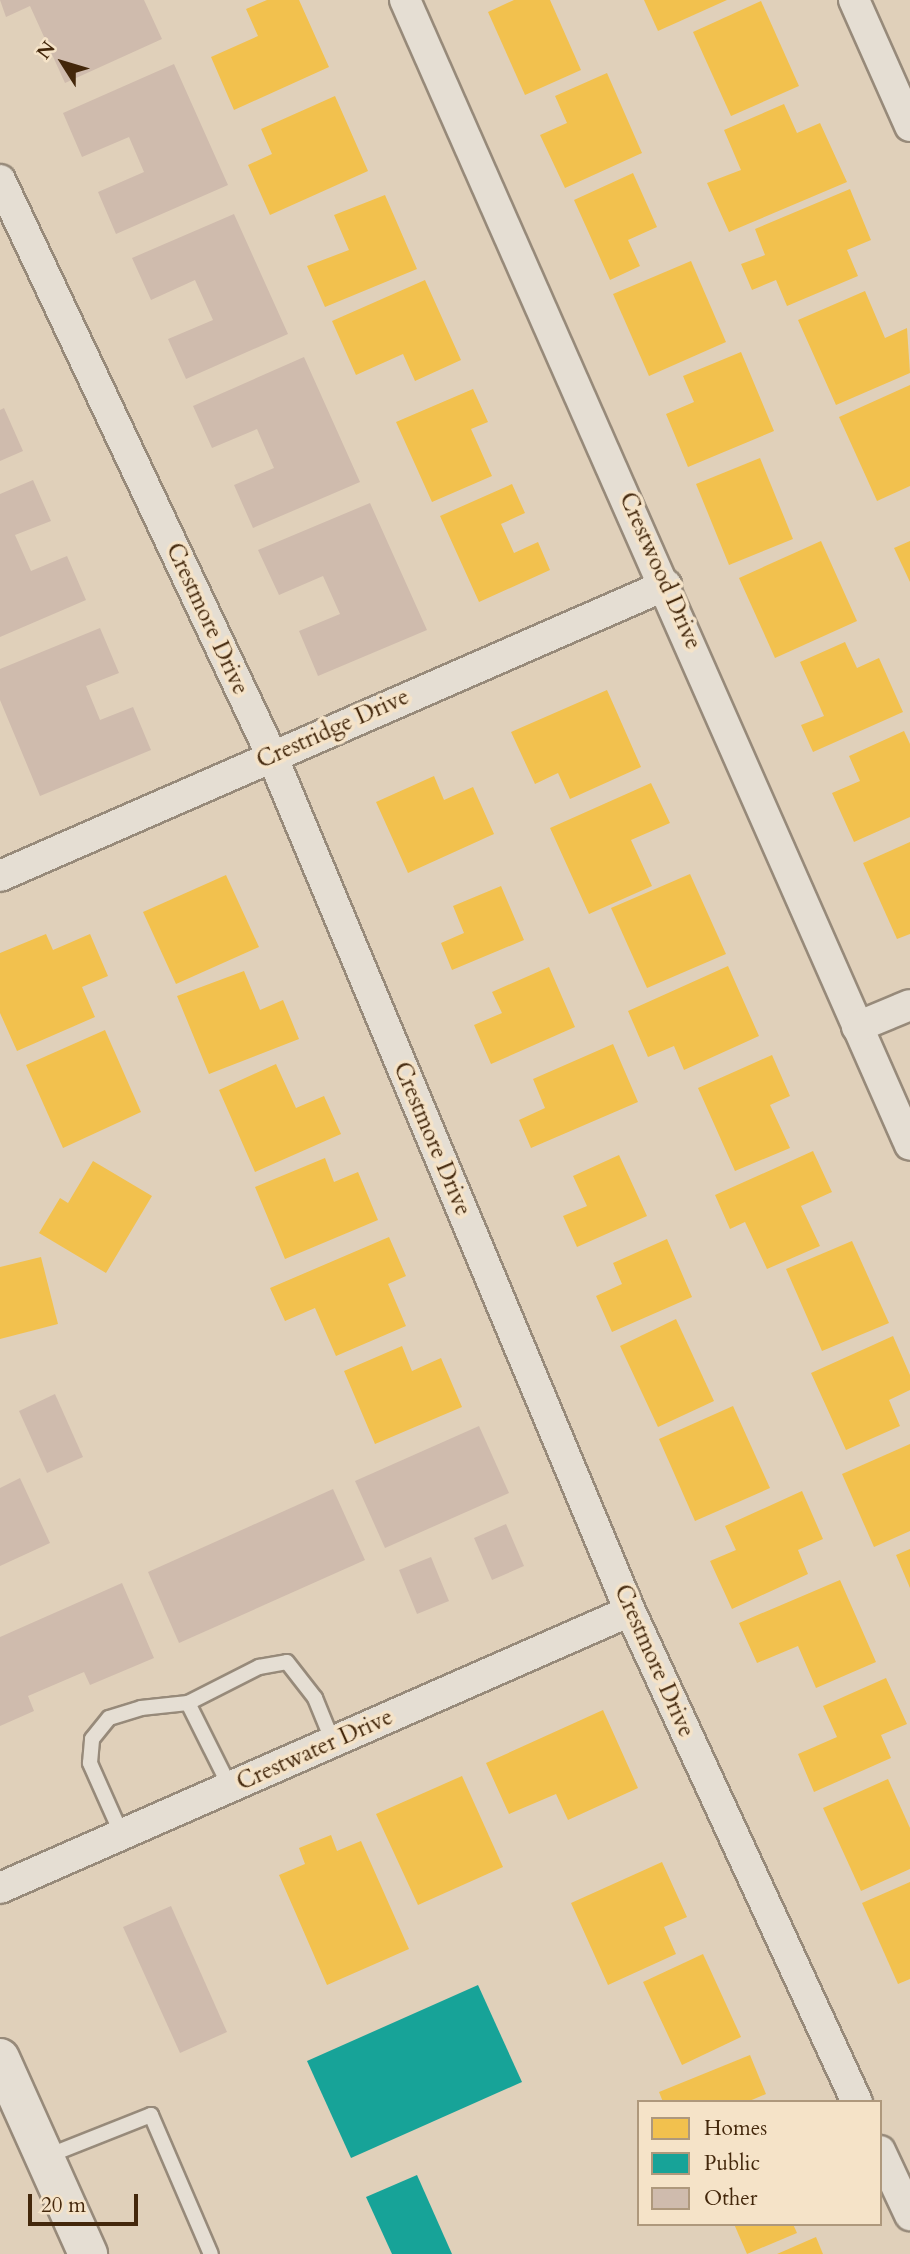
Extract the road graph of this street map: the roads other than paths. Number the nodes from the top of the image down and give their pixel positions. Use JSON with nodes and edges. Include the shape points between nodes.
{"nodes":[{"id":1,"x":405,"y":0,"type":"edge"},
{"id":2,"x":854,"y":0,"type":"edge"},
{"id":3,"x":910,"y":126,"type":"edge"},
{"id":4,"x":0,"y":180,"type":"edge"},
{"id":5,"x":666,"y":585,"type":"junction"},
{"id":6,"x":272,"y":756,"type":"junction"},
{"id":7,"x":0,"y":876,"type":"edge"},
{"id":8,"x":910,"y":1005,"type":"edge"},
{"id":9,"x":857,"y":1027,"type":"junction"},
{"id":10,"x":910,"y":1145,"type":"edge"},
{"id":11,"x":630,"y":1611,"type":"junction"},
{"id":12,"x":188,"y":1703,"type":"junction"},
{"id":13,"x":333,"y":1742,"type":"junction"},
{"id":14,"x":230,"y":1787,"type":"junction"},
{"id":15,"x":122,"y":1835,"type":"junction"},
{"id":16,"x":0,"y":1888,"type":"edge"},
{"id":17,"x":0,"y":2057,"type":"edge"},
{"id":18,"x":856,"y":2100,"type":"edge"},
{"id":19,"x":882,"y":2155,"type":"edge"},
{"id":20,"x":44,"y":2157,"type":"junction"},
{"id":21,"x":910,"y":2215,"type":"edge"},
{"id":22,"x":88,"y":2254,"type":"edge"},
{"id":23,"x":211,"y":2254,"type":"edge"}],
"edges":[{"from":1,"to":5,"type":"street","name":"Crestwood Drive"},
{"from":2,"to":3,"type":"street"},
{"from":4,"to":6,"type":"street","name":"Crestmore Drive"},
{"from":5,"to":6,"type":"street","name":"Crestridge Drive"},
{"from":5,"to":9,"type":"street","name":"Crestwood Drive"},
{"from":6,"to":7,"type":"street","name":"Crestridge Drive"},
{"from":6,"to":11,"type":"street","name":"Crestmore Drive"},
{"from":8,"to":9,"type":"street"},
{"from":9,"to":10,"type":"street","name":"Crestwood Drive"},
{"from":11,"to":13,"type":"street","name":"Crestwater Drive"},
{"from":11,"to":18,"type":"street","name":"Crestmore Drive"},
{"from":12,"to":13,"type":"lane","via":[[259,1667],[287,1662],[314,1698]]},
{"from":12,"to":14,"type":"lane"},
{"from":12,"to":15,"type":"lane","via":[[141,1708],[109,1718],[92,1739],[90,1763]]},
{"from":13,"to":14,"type":"street","name":"Crestwater Drive"},
{"from":14,"to":15,"type":"street","name":"Crestwater Drive"},
{"from":15,"to":16,"type":"street","name":"Crestwater Drive"},
{"from":17,"to":20,"type":"main road"},
{"from":19,"to":21,"type":"street"},
{"from":20,"to":22,"type":"main road"},
{"from":20,"to":23,"type":"lane","via":[[151,2115]]}]}
